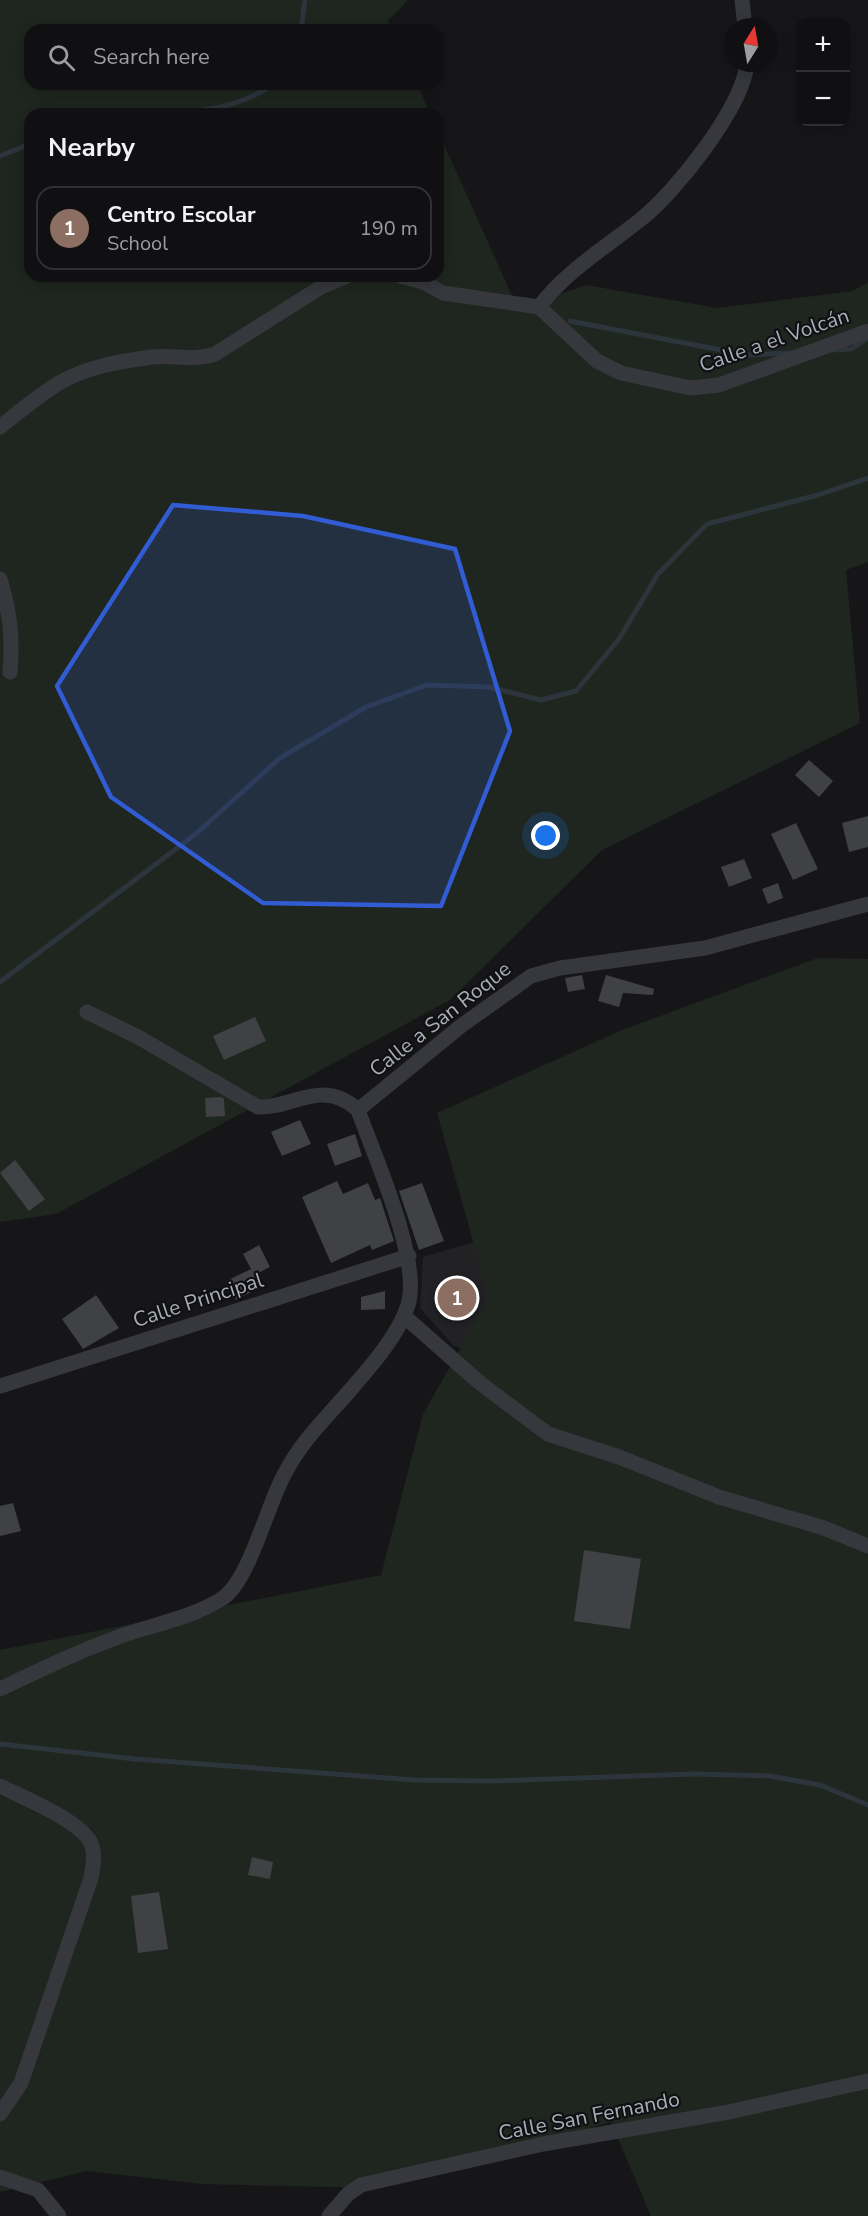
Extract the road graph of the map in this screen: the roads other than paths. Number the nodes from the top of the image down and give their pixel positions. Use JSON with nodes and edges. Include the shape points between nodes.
{"nodes":[{"id":1,"x":742,"y":0,"type":"edge"},
{"id":2,"x":744,"y":18,"type":"edge"},
{"id":3,"x":745,"y":72,"type":"edge"},
{"id":4,"x":333,"y":282,"type":"edge"},
{"id":5,"x":423,"y":282,"type":"edge"},
{"id":6,"x":539,"y":307,"type":"junction"},
{"id":7,"x":868,"y":331,"type":"edge"},
{"id":8,"x":0,"y":427,"type":"edge"},
{"id":9,"x":0,"y":579,"type":"edge"},
{"id":10,"x":10,"y":672,"type":"dead end"},
{"id":11,"x":868,"y":904,"type":"edge"},
{"id":12,"x":87,"y":1012,"type":"dead end"},
{"id":13,"x":358,"y":1110,"type":"junction"},
{"id":14,"x":409,"y":1256,"type":"junction"},
{"id":15,"x":404,"y":1316,"type":"junction"},
{"id":16,"x":0,"y":1386,"type":"edge"},
{"id":17,"x":868,"y":1545,"type":"edge"},
{"id":18,"x":0,"y":1689,"type":"edge"},
{"id":19,"x":0,"y":1786,"type":"edge"},
{"id":20,"x":868,"y":2081,"type":"edge"},
{"id":21,"x":0,"y":2114,"type":"edge"},
{"id":22,"x":0,"y":2177,"type":"edge"},
{"id":23,"x":59,"y":2216,"type":"edge"},
{"id":24,"x":329,"y":2216,"type":"edge"}],
"edges":[{"from":1,"to":2,"type":"street"},
{"from":3,"to":6,"type":"street","via":[[742,90],[722,125],[660,202],[582,265]]},
{"from":4,"to":8,"type":"street","via":[[215,354],[201,359],[150,357],[92,369],[59,383]]},
{"from":5,"to":6,"type":"street","via":[[443,293]]},
{"from":6,"to":7,"type":"street","name":"Calle a el Volcán","via":[[597,361],[630,376],[690,388],[719,385]]},
{"from":9,"to":10,"type":"street","via":[[13,635]]},
{"from":11,"to":13,"type":"street","name":"Calle a San Roque","via":[[705,948],[560,968],[531,976],[461,1026]]},
{"from":12,"to":13,"type":"street","via":[[258,1107],[326,1096],[341,1098]]},
{"from":13,"to":14,"type":"street"},
{"from":14,"to":15,"type":"street","via":[[411,1290]]},
{"from":14,"to":16,"type":"street","name":"Calle Principal"},
{"from":15,"to":17,"type":"street","via":[[480,1383],[548,1434],[719,1497]]},
{"from":15,"to":18,"type":"street","via":[[285,1471],[232,1590],[178,1619],[85,1649]]},
{"from":19,"to":21,"type":"street","via":[[79,1828],[90,1840],[94,1859],[91,1878],[21,2083]]},
{"from":20,"to":24,"type":"street","name":"Calle San Fernando","via":[[729,2112],[543,2144],[361,2185]]},
{"from":22,"to":23,"type":"street","via":[[38,2190]]}]}
